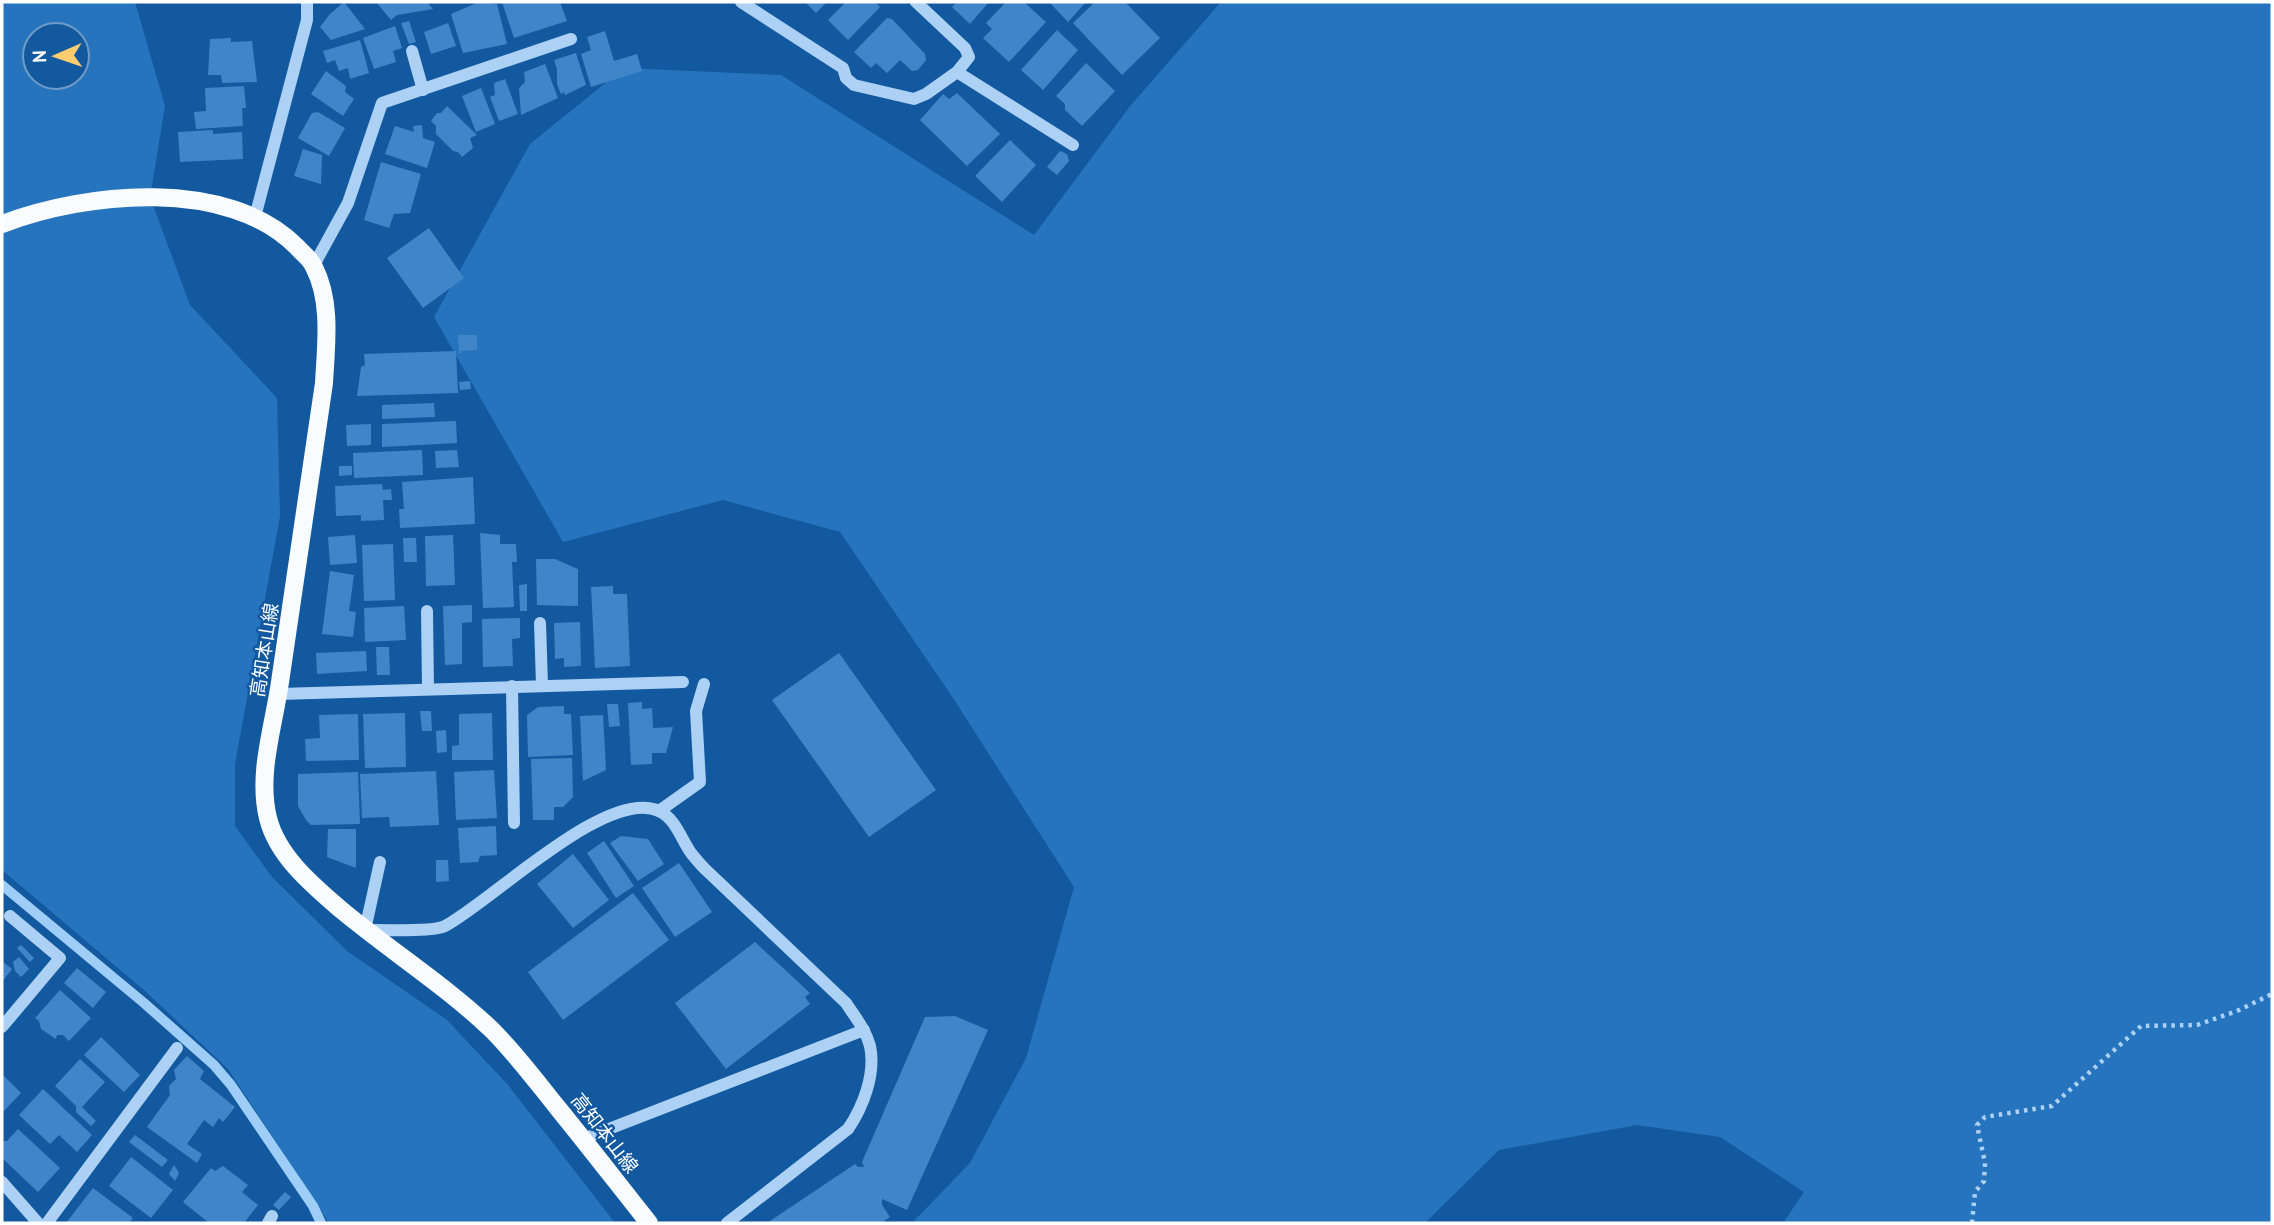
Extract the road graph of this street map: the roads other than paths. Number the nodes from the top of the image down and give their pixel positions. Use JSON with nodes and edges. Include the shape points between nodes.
{"nodes":[{"id":1,"x":307,"y":2,"type":"edge"},
{"id":2,"x":741,"y":2,"type":"edge"},
{"id":3,"x":916,"y":2,"type":"edge"},
{"id":4,"x":571,"y":39,"type":"dead end"},
{"id":5,"x":412,"y":51,"type":"dead end"},
{"id":6,"x":957,"y":72,"type":"junction"},
{"id":7,"x":423,"y":90,"type":"junction"},
{"id":8,"x":1073,"y":145,"type":"dead end"},
{"id":9,"x":254,"y":217,"type":"junction"},
{"id":10,"x":2,"y":224,"type":"edge"},
{"id":11,"x":314,"y":265,"type":"junction"},
{"id":12,"x":427,"y":611,"type":"dead end"},
{"id":13,"x":540,"y":623,"type":"dead end"},
{"id":14,"x":683,"y":682,"type":"dead end"},
{"id":15,"x":704,"y":684,"type":"dead end"},
{"id":16,"x":542,"y":685,"type":"junction"},
{"id":17,"x":512,"y":686,"type":"junction"},
{"id":18,"x":428,"y":689,"type":"junction"},
{"id":19,"x":279,"y":695,"type":"junction"},
{"id":20,"x":659,"y":811,"type":"junction"},
{"id":21,"x":514,"y":823,"type":"dead end"},
{"id":22,"x":380,"y":862,"type":"dead end"},
{"id":23,"x":10,"y":916,"type":"dead end"},
{"id":24,"x":365,"y":930,"type":"junction"},
{"id":25,"x":2,"y":1027,"type":"edge"},
{"id":26,"x":864,"y":1030,"type":"junction"},
{"id":27,"x":177,"y":1048,"type":"dead end"},
{"id":28,"x":583,"y":1139,"type":"junction"},
{"id":29,"x":2,"y":1182,"type":"edge"},
{"id":30,"x":38,"y":1223,"type":"edge"},
{"id":31,"x":47,"y":1223,"type":"edge"},
{"id":32,"x":649,"y":1223,"type":"edge"},
{"id":33,"x":727,"y":1223,"type":"edge"}],
"edges":[{"from":1,"to":9,"type":"street","via":[[307,20]]},
{"from":2,"to":6,"type":"street","via":[[843,68],[854,85],[914,99]]},
{"from":3,"to":6,"type":"street","via":[[965,48],[969,57]]},
{"from":4,"to":7,"type":"street"},
{"from":5,"to":7,"type":"street"},
{"from":6,"to":8,"type":"street"},
{"from":7,"to":11,"type":"street","via":[[382,103],[348,203]]},
{"from":9,"to":10,"type":"main road","name":"高知本山線","via":[[205,201],[167,196],[86,202]]},
{"from":9,"to":11,"type":"main road","name":"高知本山線","via":[[285,235]]},
{"from":11,"to":19,"type":"main road","name":"高知本山線","via":[[324,298],[324,383]]},
{"from":12,"to":18,"type":"street"},
{"from":13,"to":16,"type":"street"},
{"from":14,"to":16,"type":"street"},
{"from":15,"to":20,"type":"street","via":[[696,711],[699,782]]},
{"from":16,"to":17,"type":"street"},
{"from":17,"to":18,"type":"street"},
{"from":17,"to":21,"type":"street"},
{"from":18,"to":19,"type":"street"},
{"from":19,"to":24,"type":"main road","name":"高知本山線","via":[[265,791],[274,837],[316,889]]},
{"from":20,"to":24,"type":"street","via":[[625,809],[594,821],[442,928]]},
{"from":20,"to":26,"type":"street","via":[[675,824],[705,869],[846,1003]]},
{"from":22,"to":24,"type":"street"},
{"from":23,"to":25,"type":"street","via":[[60,958]]},
{"from":24,"to":28,"type":"main road","name":"高知本山線","via":[[465,1005],[522,1063]]},
{"from":26,"to":28,"type":"street"},
{"from":26,"to":33,"type":"street","via":[[870,1047],[867,1090],[862,1109],[848,1129]]},
{"from":27,"to":31,"type":"street"},
{"from":28,"to":32,"type":"main road","name":"高知本山線"},
{"from":29,"to":30,"type":"street"}]}
